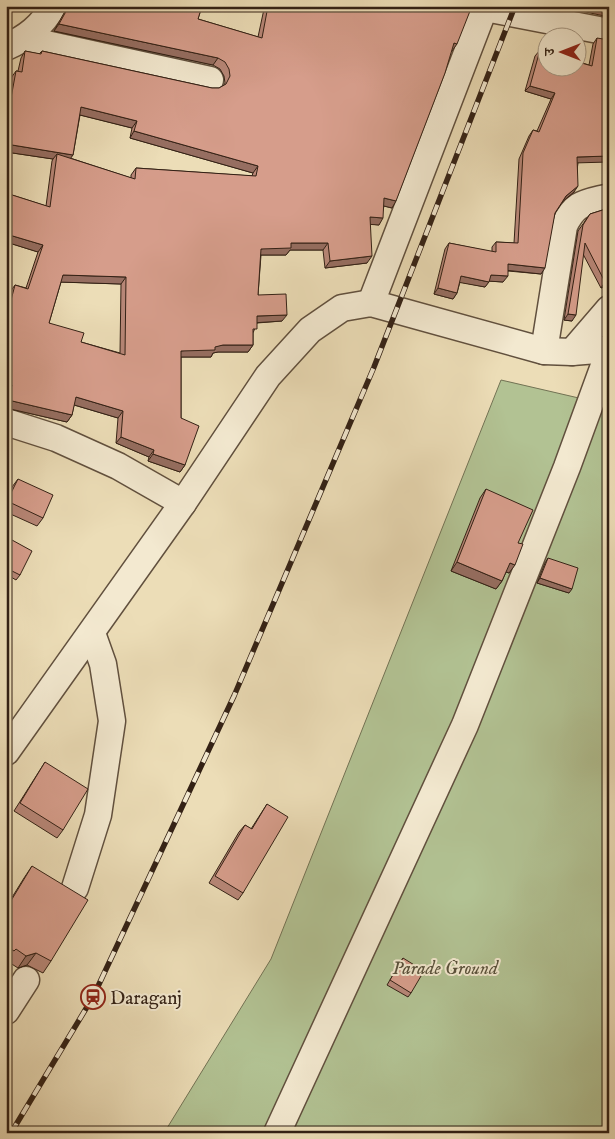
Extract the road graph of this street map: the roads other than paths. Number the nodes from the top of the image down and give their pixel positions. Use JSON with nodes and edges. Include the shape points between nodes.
{"nodes":[{"id":1,"x":53,"y":6,"type":"edge"},
{"id":2,"x":485,"y":7,"type":"edge"},
{"id":3,"x":609,"y":32,"type":"edge"},
{"id":4,"x":15,"y":43,"type":"edge"},
{"id":5,"x":210,"y":80,"type":"dead end"},
{"id":6,"x":609,"y":198,"type":"edge"},
{"id":7,"x":371,"y":303,"type":"junction"},
{"id":8,"x":609,"y":309,"type":"edge"},
{"id":9,"x":544,"y":351,"type":"junction"},
{"id":10,"x":609,"y":351,"type":"edge"},
{"id":11,"x":572,"y":352,"type":"junction"},
{"id":12,"x":6,"y":422,"type":"edge"},
{"id":13,"x":183,"y":503,"type":"junction"},
{"id":14,"x":92,"y":633,"type":"junction"},
{"id":15,"x":6,"y":752,"type":"edge"},
{"id":16,"x":76,"y":888,"type":"dead end"},
{"id":17,"x":26,"y":980,"type":"dead end"},
{"id":18,"x":6,"y":1011,"type":"edge"},
{"id":19,"x":277,"y":1133,"type":"edge"}],
"edges":[{"from":1,"to":4,"type":"street","via":[[45,20]]},
{"from":2,"to":3,"type":"street"},
{"from":2,"to":7,"type":"street"},
{"from":4,"to":5,"type":"street"},
{"from":6,"to":9,"type":"street","via":[[579,206],[570,212],[564,226]]},
{"from":7,"to":9,"type":"street"},
{"from":7,"to":13,"type":"street","via":[[342,308],[310,330],[268,376]]},
{"from":8,"to":11,"type":"street"},
{"from":9,"to":11,"type":"street"},
{"from":10,"to":11,"type":"street"},
{"from":10,"to":19,"type":"street","via":[[465,725]]},
{"from":12,"to":13,"type":"street","via":[[56,438],[118,466]]},
{"from":13,"to":14,"type":"street"},
{"from":14,"to":15,"type":"street"},
{"from":14,"to":16,"type":"street","via":[[102,664],[112,721],[98,815]]},
{"from":17,"to":18,"type":"street"}]}
